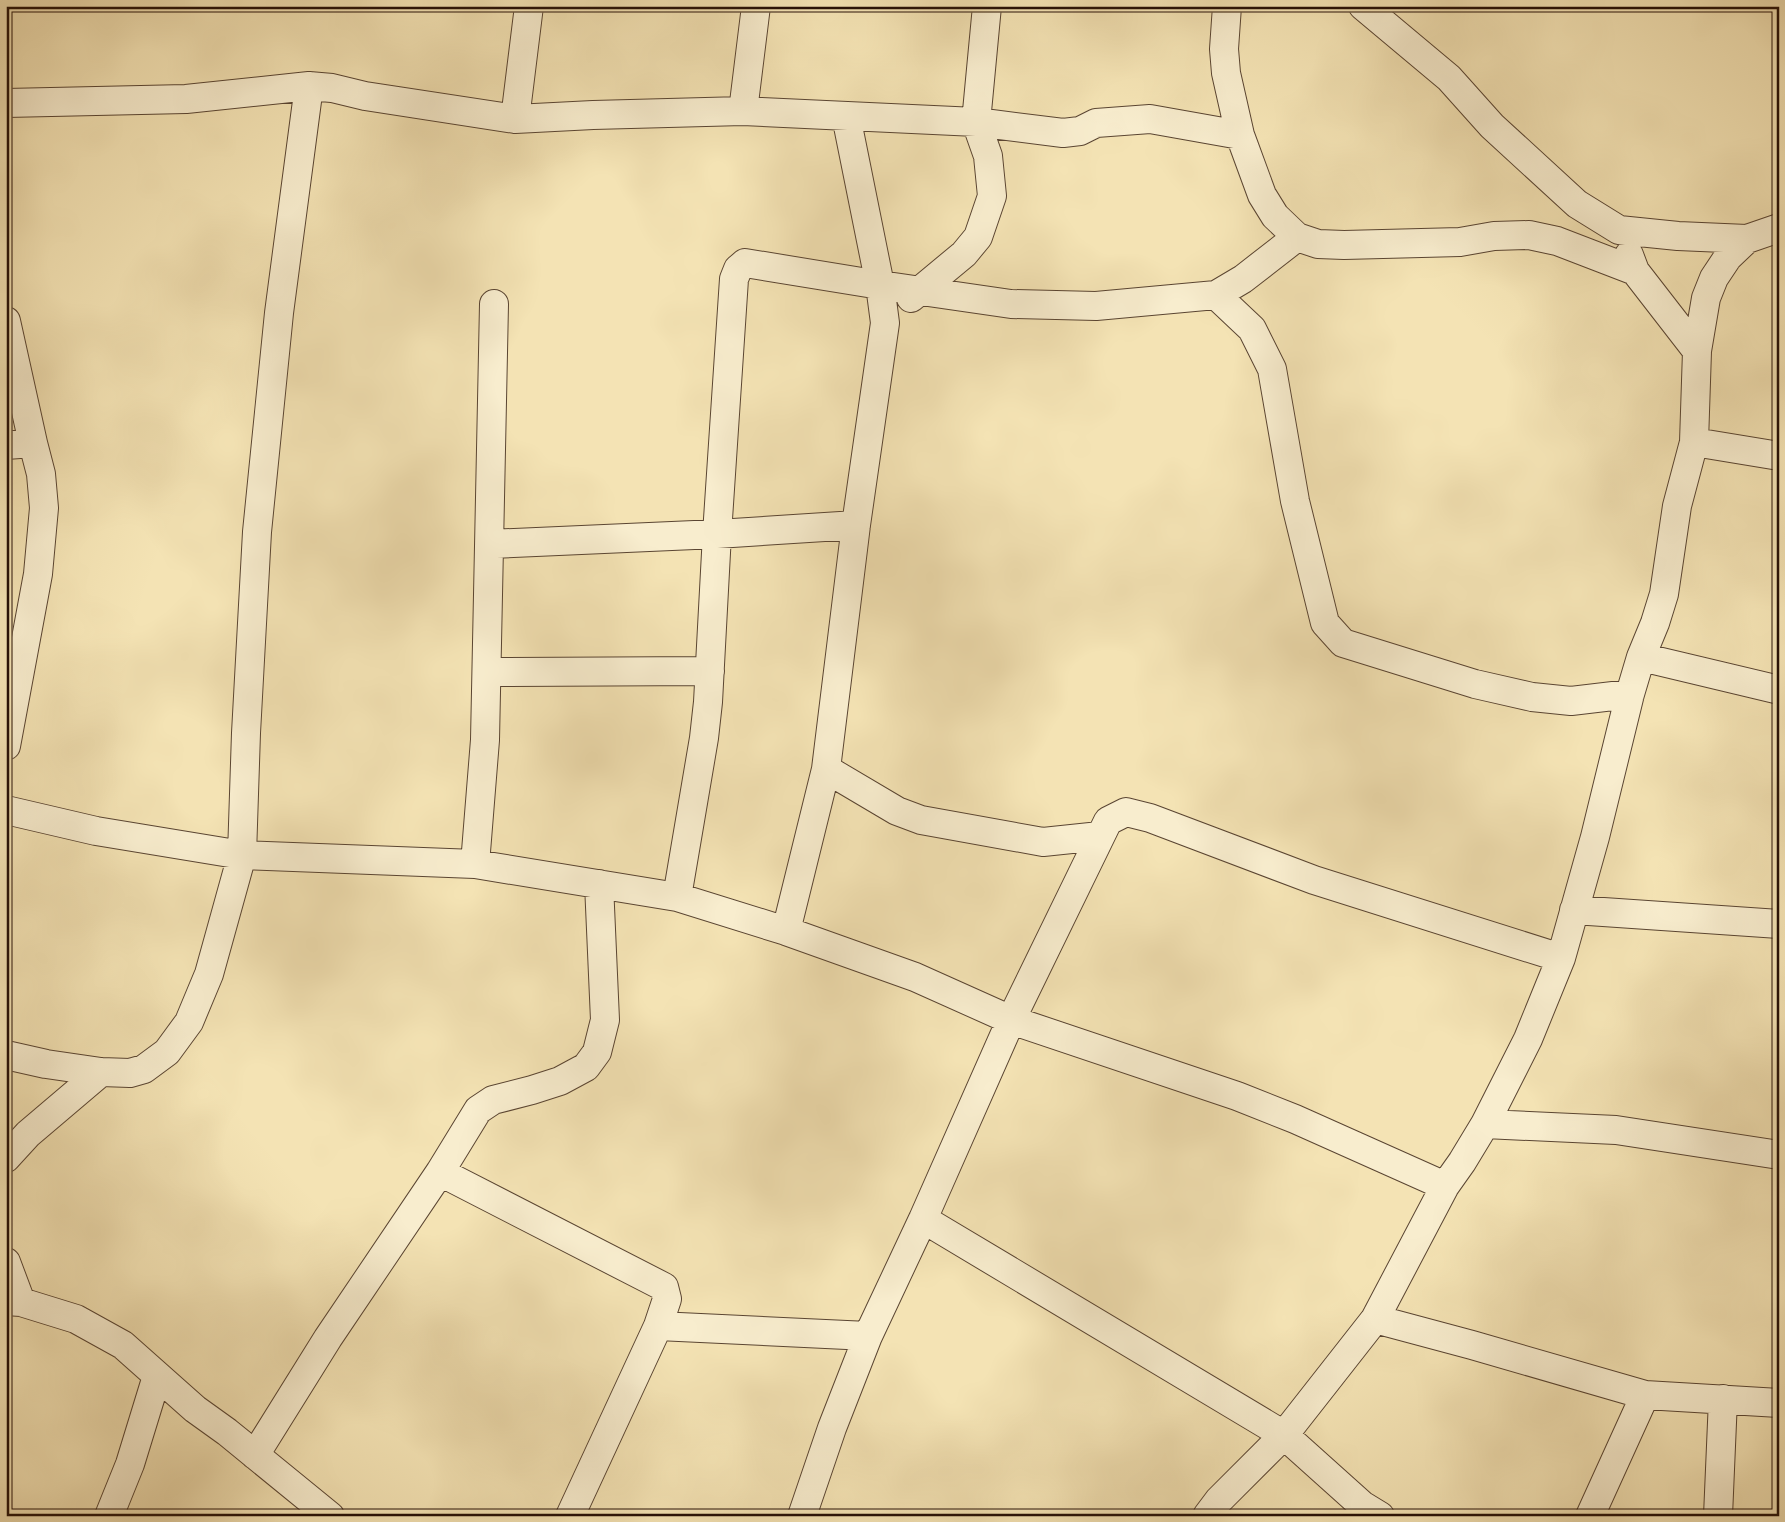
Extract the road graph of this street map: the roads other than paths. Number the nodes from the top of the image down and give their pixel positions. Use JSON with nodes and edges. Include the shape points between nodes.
{"nodes":[{"id":1,"x":529,"y":6,"type":"edge"},
{"id":2,"x":756,"y":6,"type":"edge"},
{"id":3,"x":986,"y":6,"type":"edge"},
{"id":4,"x":1227,"y":6,"type":"edge"},
{"id":5,"x":1363,"y":6,"type":"edge"},
{"id":6,"x":309,"y":86,"type":"junction"},
{"id":7,"x":6,"y":103,"type":"edge"},
{"id":8,"x":743,"y":111,"type":"junction"},
{"id":9,"x":846,"y":116,"type":"junction"},
{"id":10,"x":516,"y":120,"type":"junction"},
{"id":11,"x":976,"y":122,"type":"junction"},
{"id":12,"x":1240,"y":135,"type":"junction"},
{"id":13,"x":1779,"y":228,"type":"edge"},
{"id":14,"x":1619,"y":230,"type":"junction"},
{"id":15,"x":1298,"y":237,"type":"junction"},
{"id":16,"x":1747,"y":239,"type":"junction"},
{"id":17,"x":1635,"y":271,"type":"junction"},
{"id":18,"x":1243,"y":279,"type":"junction"},
{"id":19,"x":880,"y":285,"type":"junction"},
{"id":20,"x":919,"y":290,"type":"junction"},
{"id":21,"x":1216,"y":294,"type":"junction"},
{"id":22,"x":494,"y":304,"type":"dead end"},
{"id":23,"x":6,"y":321,"type":"edge"},
{"id":24,"x":885,"y":323,"type":"junction"},
{"id":25,"x":1252,"y":329,"type":"junction"},
{"id":26,"x":1697,"y":351,"type":"junction"},
{"id":27,"x":1694,"y":442,"type":"junction"},
{"id":28,"x":33,"y":443,"type":"junction"},
{"id":29,"x":6,"y":445,"type":"edge"},
{"id":30,"x":1779,"y":456,"type":"edge"},
{"id":31,"x":856,"y":525,"type":"junction"},
{"id":32,"x":717,"y":534,"type":"junction"},
{"id":33,"x":490,"y":544,"type":"junction"},
{"id":34,"x":1641,"y":657,"type":"junction"},
{"id":35,"x":710,"y":671,"type":"junction"},
{"id":36,"x":487,"y":672,"type":"junction"},
{"id":37,"x":1779,"y":690,"type":"edge"},
{"id":38,"x":1630,"y":694,"type":"junction"},
{"id":39,"x":6,"y":746,"type":"edge"},
{"id":40,"x":826,"y":769,"type":"junction"},
{"id":41,"x":6,"y":810,"type":"edge"},
{"id":42,"x":1100,"y":836,"type":"junction"},
{"id":43,"x":242,"y":855,"type":"junction"},
{"id":44,"x":475,"y":864,"type":"junction"},
{"id":45,"x":598,"y":884,"type":"junction"},
{"id":46,"x":677,"y":897,"type":"junction"},
{"id":47,"x":1574,"y":910,"type":"junction"},
{"id":48,"x":1779,"y":924,"type":"edge"},
{"id":49,"x":786,"y":931,"type":"junction"},
{"id":50,"x":1561,"y":958,"type":"junction"},
{"id":51,"x":1011,"y":1020,"type":"junction"},
{"id":52,"x":6,"y":1055,"type":"edge"},
{"id":53,"x":101,"y":1072,"type":"junction"},
{"id":54,"x":1485,"y":1124,"type":"junction"},
{"id":55,"x":1779,"y":1155,"type":"edge"},
{"id":56,"x":6,"y":1158,"type":"edge"},
{"id":57,"x":440,"y":1172,"type":"junction"},
{"id":58,"x":1445,"y":1186,"type":"junction"},
{"id":59,"x":923,"y":1219,"type":"junction"},
{"id":60,"x":6,"y":1262,"type":"edge"},
{"id":61,"x":14,"y":1301,"type":"edge"},
{"id":62,"x":1375,"y":1319,"type":"junction"},
{"id":63,"x":658,"y":1326,"type":"junction"},
{"id":64,"x":868,"y":1336,"type":"junction"},
{"id":65,"x":158,"y":1376,"type":"junction"},
{"id":66,"x":1645,"y":1395,"type":"junction"},
{"id":67,"x":1723,"y":1399,"type":"junction"},
{"id":68,"x":1779,"y":1403,"type":"edge"},
{"id":69,"x":1284,"y":1435,"type":"junction"},
{"id":70,"x":255,"y":1455,"type":"junction"},
{"id":71,"x":109,"y":1516,"type":"edge"},
{"id":72,"x":330,"y":1516,"type":"edge"},
{"id":73,"x":570,"y":1516,"type":"edge"},
{"id":74,"x":802,"y":1516,"type":"edge"},
{"id":75,"x":1207,"y":1516,"type":"edge"},
{"id":76,"x":1380,"y":1516,"type":"edge"},
{"id":77,"x":1590,"y":1516,"type":"edge"},
{"id":78,"x":1718,"y":1516,"type":"edge"}],
"edges":[{"from":1,"to":10,"type":"street"},
{"from":2,"to":8,"type":"street"},
{"from":3,"to":11,"type":"street"},
{"from":4,"to":12,"type":"street","via":[[1226,73]]},
{"from":5,"to":14,"type":"street","via":[[1449,78],[1492,126],[1577,204]]},
{"from":6,"to":7,"type":"street","via":[[186,99]]},
{"from":6,"to":10,"type":"street"},
{"from":6,"to":43,"type":"street","via":[[279,313],[257,532]]},
{"from":8,"to":9,"type":"street"},
{"from":8,"to":10,"type":"street"},
{"from":9,"to":11,"type":"street"},
{"from":9,"to":19,"type":"street"},
{"from":11,"to":12,"type":"street","via":[[1063,133],[1080,131],[1096,123],[1150,119]]},
{"from":11,"to":20,"type":"street","via":[[988,156],[992,196],[978,237],[964,254]]},
{"from":12,"to":15,"type":"street","via":[[1262,196],[1275,216]]},
{"from":13,"to":16,"type":"street"},
{"from":14,"to":16,"type":"street"},
{"from":14,"to":17,"type":"street"},
{"from":15,"to":17,"type":"street","via":[[1318,244],[1344,245],[1460,242],[1494,236],[1529,235],[1557,241]]},
{"from":15,"to":18,"type":"street"},
{"from":16,"to":26,"type":"street","via":[[1728,257],[1714,278],[1706,298]]},
{"from":17,"to":26,"type":"street"},
{"from":18,"to":21,"type":"street"},
{"from":18,"to":25,"type":"street"},
{"from":19,"to":20,"type":"street"},
{"from":19,"to":24,"type":"street"},
{"from":19,"to":32,"type":"street","via":[[745,262],[738,269],[734,279]]},
{"from":20,"to":21,"type":"street","via":[[1011,304],[1096,306]]},
{"from":20,"to":24,"type":"street"},
{"from":21,"to":25,"type":"street"},
{"from":22,"to":33,"type":"street"},
{"from":23,"to":28,"type":"street"},
{"from":24,"to":31,"type":"street"},
{"from":25,"to":38,"type":"street","via":[[1272,368],[1295,501],[1325,623],[1343,643],[1475,684],[1532,697],[1571,701]]},
{"from":26,"to":27,"type":"street"},
{"from":27,"to":30,"type":"street"},
{"from":27,"to":34,"type":"street","via":[[1677,506],[1664,594]]},
{"from":28,"to":29,"type":"street"},
{"from":28,"to":39,"type":"street","via":[[41,474],[44,508],[38,574]]},
{"from":31,"to":32,"type":"street"},
{"from":31,"to":40,"type":"street"},
{"from":32,"to":33,"type":"street"},
{"from":32,"to":35,"type":"street"},
{"from":33,"to":36,"type":"street"},
{"from":34,"to":37,"type":"street"},
{"from":34,"to":38,"type":"street"},
{"from":35,"to":36,"type":"street"},
{"from":35,"to":46,"type":"street","via":[[704,738]]},
{"from":36,"to":44,"type":"street","via":[[486,740]]},
{"from":38,"to":47,"type":"street"},
{"from":40,"to":42,"type":"street","via":[[897,811],[921,820],[1043,842]]},
{"from":40,"to":49,"type":"street"},
{"from":41,"to":43,"type":"street","via":[[96,831]]},
{"from":42,"to":50,"type":"street","via":[[1108,821],[1126,812],[1150,818],[1314,880]]},
{"from":42,"to":51,"type":"street"},
{"from":43,"to":44,"type":"street"},
{"from":43,"to":53,"type":"street","via":[[209,974],[188,1022],[167,1052],[144,1069],[130,1073]]},
{"from":44,"to":45,"type":"street"},
{"from":45,"to":46,"type":"street"},
{"from":45,"to":57,"type":"street","via":[[605,1020],[597,1052],[586,1067],[560,1081],[493,1100],[478,1110]]},
{"from":46,"to":49,"type":"street"},
{"from":47,"to":48,"type":"street"},
{"from":47,"to":50,"type":"street"},
{"from":49,"to":51,"type":"street","via":[[915,977]]},
{"from":50,"to":54,"type":"street","via":[[1528,1039]]},
{"from":51,"to":58,"type":"street","via":[[1237,1096]]},
{"from":51,"to":59,"type":"street"},
{"from":52,"to":53,"type":"street"},
{"from":53,"to":56,"type":"street","via":[[28,1134]]},
{"from":54,"to":55,"type":"street","via":[[1616,1130]]},
{"from":54,"to":58,"type":"street"},
{"from":57,"to":63,"type":"street","via":[[664,1287],[667,1299]]},
{"from":57,"to":70,"type":"street","via":[[328,1338]]},
{"from":58,"to":62,"type":"street"},
{"from":59,"to":64,"type":"street"},
{"from":59,"to":69,"type":"street"},
{"from":60,"to":61,"type":"street"},
{"from":61,"to":65,"type":"street","via":[[76,1319],[124,1345]]},
{"from":62,"to":66,"type":"street"},
{"from":62,"to":69,"type":"street"},
{"from":63,"to":64,"type":"street"},
{"from":63,"to":73,"type":"street"},
{"from":64,"to":74,"type":"street"},
{"from":65,"to":70,"type":"street"},
{"from":65,"to":71,"type":"street","via":[[130,1464]]},
{"from":66,"to":67,"type":"street"},
{"from":66,"to":77,"type":"street"},
{"from":67,"to":68,"type":"street"},
{"from":67,"to":78,"type":"street"},
{"from":69,"to":75,"type":"street"},
{"from":69,"to":76,"type":"street","via":[[1362,1505]]},
{"from":70,"to":72,"type":"street"}]}
